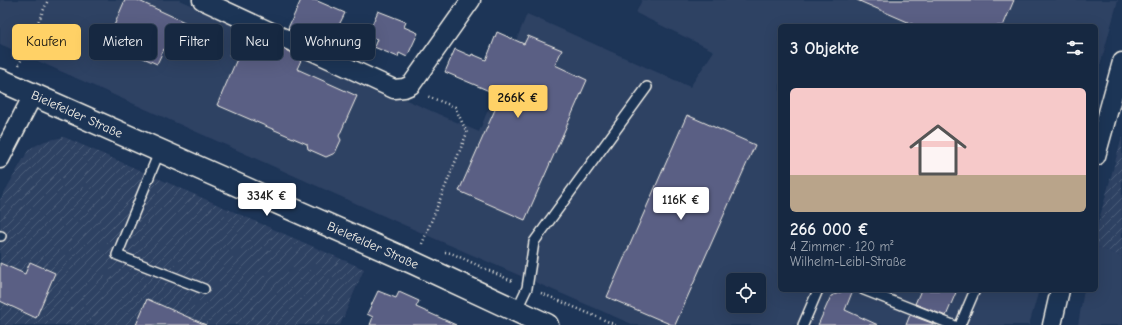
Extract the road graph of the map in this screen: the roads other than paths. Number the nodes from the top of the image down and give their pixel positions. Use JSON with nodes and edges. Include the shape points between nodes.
{"nodes":[{"id":1,"x":471,"y":0,"type":"edge"},
{"id":2,"x":208,"y":1,"type":"edge"},
{"id":3,"x":1122,"y":62,"type":"edge"},
{"id":4,"x":6,"y":82,"type":"edge"},
{"id":5,"x":647,"y":87,"type":"dead end"},
{"id":6,"x":33,"y":95,"type":"junction"},
{"id":7,"x":1098,"y":149,"type":"edge"},
{"id":8,"x":160,"y":150,"type":"junction"},
{"id":9,"x":0,"y":159,"type":"edge"},
{"id":10,"x":204,"y":290,"type":"dead end"},
{"id":11,"x":817,"y":292,"type":"edge"},
{"id":12,"x":869,"y":292,"type":"edge"},
{"id":13,"x":973,"y":292,"type":"edge"},
{"id":14,"x":1060,"y":292,"type":"edge"},
{"id":15,"x":516,"y":311,"type":"junction"},
{"id":16,"x":547,"y":325,"type":"edge"},
{"id":17,"x":803,"y":325,"type":"edge"},
{"id":18,"x":953,"y":325,"type":"edge"},
{"id":19,"x":960,"y":325,"type":"edge"},
{"id":20,"x":1052,"y":325,"type":"edge"}],
"edges":[{"from":1,"to":2,"type":"street","via":[[407,86],[394,89]]},
{"from":3,"to":7,"type":"street"},
{"from":4,"to":6,"type":"main road","name":"Bielefelder Straße"},
{"from":5,"to":15,"type":"lane","via":[[534,242],[527,288]]},
{"from":6,"to":8,"type":"main road","name":"Bielefelder Straße"},
{"from":6,"to":9,"type":"street"},
{"from":8,"to":10,"type":"lane","via":[[117,255]]},
{"from":8,"to":15,"type":"main road","name":"Bielefelder Straße"},
{"from":11,"to":17,"type":"lane"},
{"from":12,"to":18,"type":"lane"},
{"from":13,"to":19,"type":"lane"},
{"from":14,"to":20,"type":"street"},
{"from":15,"to":16,"type":"main road","name":"Bielefelder Straße"}]}
